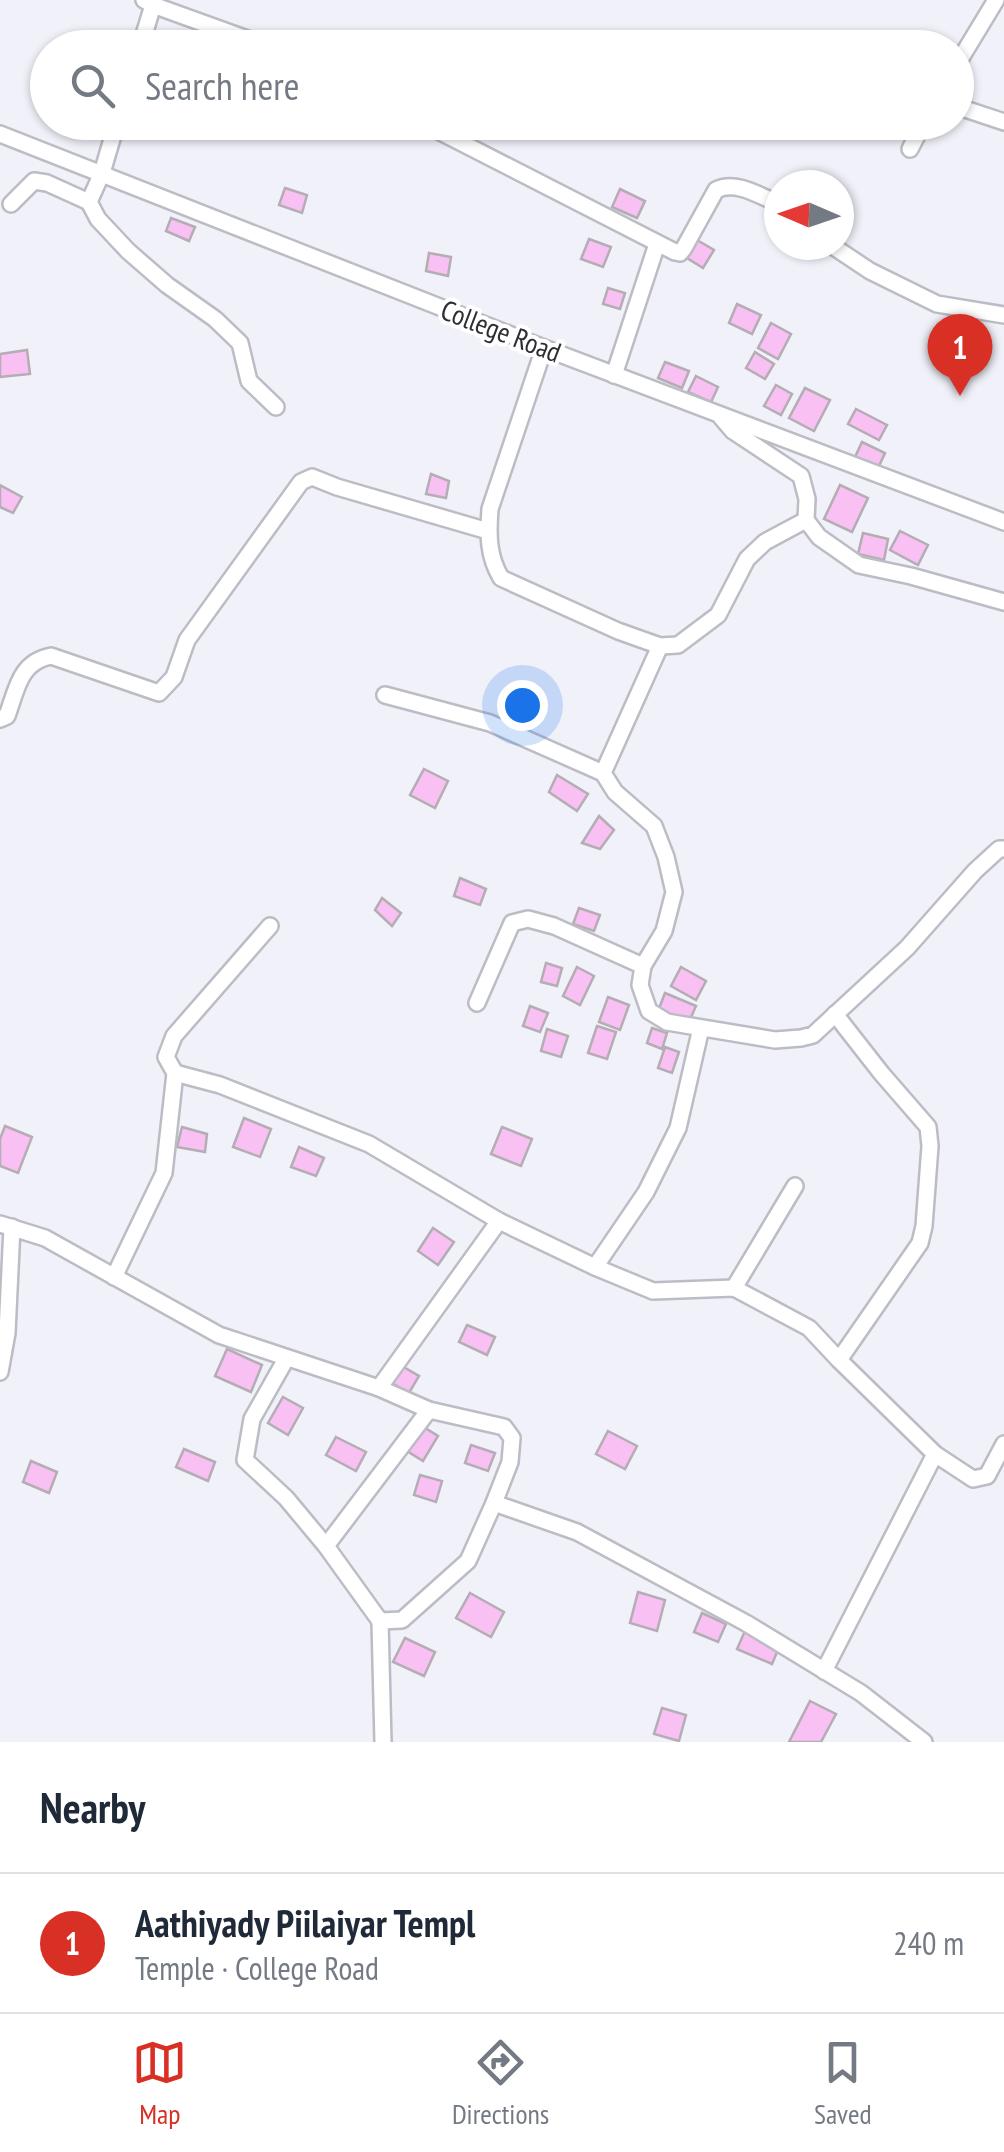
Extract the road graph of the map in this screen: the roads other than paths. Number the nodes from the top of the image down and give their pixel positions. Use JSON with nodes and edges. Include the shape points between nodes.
{"nodes":[{"id":1,"x":996,"y":0,"type":"edge"},
{"id":2,"x":148,"y":3,"type":"edge"},
{"id":3,"x":143,"y":30,"type":"edge"},
{"id":4,"x":222,"y":30,"type":"edge"},
{"id":5,"x":974,"y":36,"type":"edge"},
{"id":6,"x":974,"y":112,"type":"edge"},
{"id":7,"x":1004,"y":122,"type":"edge"},
{"id":8,"x":0,"y":134,"type":"edge"},
{"id":9,"x":112,"y":140,"type":"edge"},
{"id":10,"x":456,"y":140,"type":"edge"},
{"id":11,"x":915,"y":140,"type":"edge"},
{"id":12,"x":910,"y":149,"type":"dead end"},
{"id":13,"x":102,"y":173,"type":"junction"},
{"id":14,"x":764,"y":198,"type":"edge"},
{"id":15,"x":88,"y":202,"type":"junction"},
{"id":16,"x":11,"y":204,"type":"dead end"},
{"id":17,"x":657,"y":244,"type":"junction"},
{"id":18,"x":854,"y":260,"type":"edge"},
{"id":19,"x":1004,"y":315,"type":"edge"},
{"id":20,"x":544,"y":348,"type":"junction"},
{"id":21,"x":614,"y":375,"type":"junction"},
{"id":22,"x":276,"y":407,"type":"dead end"},
{"id":23,"x":718,"y":414,"type":"junction"},
{"id":24,"x":806,"y":520,"type":"junction"},
{"id":25,"x":1004,"y":522,"type":"edge"},
{"id":26,"x":488,"y":531,"type":"junction"},
{"id":27,"x":1004,"y":602,"type":"edge"},
{"id":28,"x":660,"y":646,"type":"junction"},
{"id":29,"x":384,"y":695,"type":"dead end"},
{"id":30,"x":0,"y":719,"type":"edge"},
{"id":31,"x":603,"y":773,"type":"junction"},
{"id":32,"x":1002,"y":844,"type":"edge"},
{"id":33,"x":270,"y":926,"type":"dead end"},
{"id":34,"x":643,"y":966,"type":"junction"},
{"id":35,"x":477,"y":1004,"type":"dead end"},
{"id":36,"x":835,"y":1014,"type":"junction"},
{"id":37,"x":701,"y":1028,"type":"junction"},
{"id":38,"x":175,"y":1073,"type":"junction"},
{"id":39,"x":795,"y":1186,"type":"dead end"},
{"id":40,"x":499,"y":1221,"type":"junction"},
{"id":41,"x":6,"y":1225,"type":"edge"},
{"id":42,"x":595,"y":1267,"type":"junction"},
{"id":43,"x":114,"y":1277,"type":"junction"},
{"id":44,"x":734,"y":1288,"type":"junction"},
{"id":45,"x":286,"y":1359,"type":"junction"},
{"id":46,"x":838,"y":1360,"type":"junction"},
{"id":47,"x":0,"y":1372,"type":"edge"},
{"id":48,"x":379,"y":1388,"type":"junction"},
{"id":49,"x":428,"y":1410,"type":"junction"},
{"id":50,"x":1004,"y":1444,"type":"edge"},
{"id":51,"x":935,"y":1454,"type":"junction"},
{"id":52,"x":494,"y":1503,"type":"junction"},
{"id":53,"x":326,"y":1546,"type":"junction"},
{"id":54,"x":380,"y":1621,"type":"junction"},
{"id":55,"x":824,"y":1671,"type":"junction"},
{"id":56,"x":384,"y":1742,"type":"edge"},
{"id":57,"x":924,"y":1742,"type":"edge"}],
"edges":[{"from":1,"to":5,"type":"street"},
{"from":2,"to":3,"type":"street"},
{"from":2,"to":4,"type":"street"},
{"from":6,"to":7,"type":"street"},
{"from":8,"to":13,"type":"street","name":"College Road"},
{"from":9,"to":13,"type":"street"},
{"from":10,"to":17,"type":"street"},
{"from":11,"to":12,"type":"street"},
{"from":13,"to":15,"type":"street"},
{"from":13,"to":20,"type":"street","name":"College Road"},
{"from":14,"to":17,"type":"street","via":[[726,186],[716,190],[680,253]]},
{"from":15,"to":16,"type":"street","via":[[34,181]]},
{"from":15,"to":22,"type":"street","via":[[128,251],[240,343],[249,381]]},
{"from":17,"to":21,"type":"street"},
{"from":18,"to":19,"type":"street","via":[[938,304]]},
{"from":20,"to":21,"type":"street","name":"College Road"},
{"from":20,"to":26,"type":"street"},
{"from":21,"to":23,"type":"street","name":"College Road"},
{"from":23,"to":24,"type":"street","via":[[801,476]]},
{"from":23,"to":25,"type":"street","name":"College Road"},
{"from":24,"to":27,"type":"street","via":[[859,565]]},
{"from":24,"to":28,"type":"street","via":[[747,559],[718,615],[678,645]]},
{"from":26,"to":28,"type":"street","via":[[501,578]]},
{"from":26,"to":30,"type":"street","via":[[312,477],[301,482],[187,640],[174,676],[159,693],[52,656],[24,671]]},
{"from":28,"to":31,"type":"street"},
{"from":29,"to":31,"type":"street","via":[[490,723]]},
{"from":31,"to":34,"type":"street","via":[[654,826],[674,892],[664,931]]},
{"from":32,"to":36,"type":"street","via":[[907,948]]},
{"from":33,"to":38,"type":"street","via":[[174,1036],[166,1056]]},
{"from":34,"to":35,"type":"street","via":[[528,919],[512,923]]},
{"from":34,"to":37,"type":"street","via":[[640,985],[649,1011]]},
{"from":36,"to":37,"type":"street","via":[[801,1038]]},
{"from":36,"to":46,"type":"street","via":[[928,1127],[930,1146],[920,1242]]},
{"from":37,"to":42,"type":"street","via":[[678,1128],[646,1192]]},
{"from":38,"to":40,"type":"street","via":[[369,1144]]},
{"from":38,"to":43,"type":"street","via":[[164,1173]]},
{"from":39,"to":44,"type":"street"},
{"from":40,"to":42,"type":"street"},
{"from":40,"to":48,"type":"street"},
{"from":41,"to":43,"type":"street","via":[[45,1238]]},
{"from":41,"to":47,"type":"street","via":[[8,1333]]},
{"from":42,"to":44,"type":"street","via":[[653,1291]]},
{"from":43,"to":45,"type":"street","via":[[219,1334]]},
{"from":44,"to":46,"type":"street","via":[[809,1328]]},
{"from":45,"to":48,"type":"street"},
{"from":45,"to":53,"type":"street","via":[[252,1419],[245,1460]]},
{"from":46,"to":51,"type":"street"},
{"from":48,"to":49,"type":"street"},
{"from":49,"to":52,"type":"street","via":[[504,1427],[512,1438]]},
{"from":49,"to":53,"type":"street"},
{"from":50,"to":51,"type":"street","via":[[980,1479]]},
{"from":51,"to":55,"type":"street"},
{"from":52,"to":54,"type":"street","via":[[468,1561],[402,1620]]},
{"from":52,"to":55,"type":"street","via":[[577,1532]]},
{"from":53,"to":54,"type":"street"},
{"from":54,"to":56,"type":"street"},
{"from":55,"to":57,"type":"street"}]}
